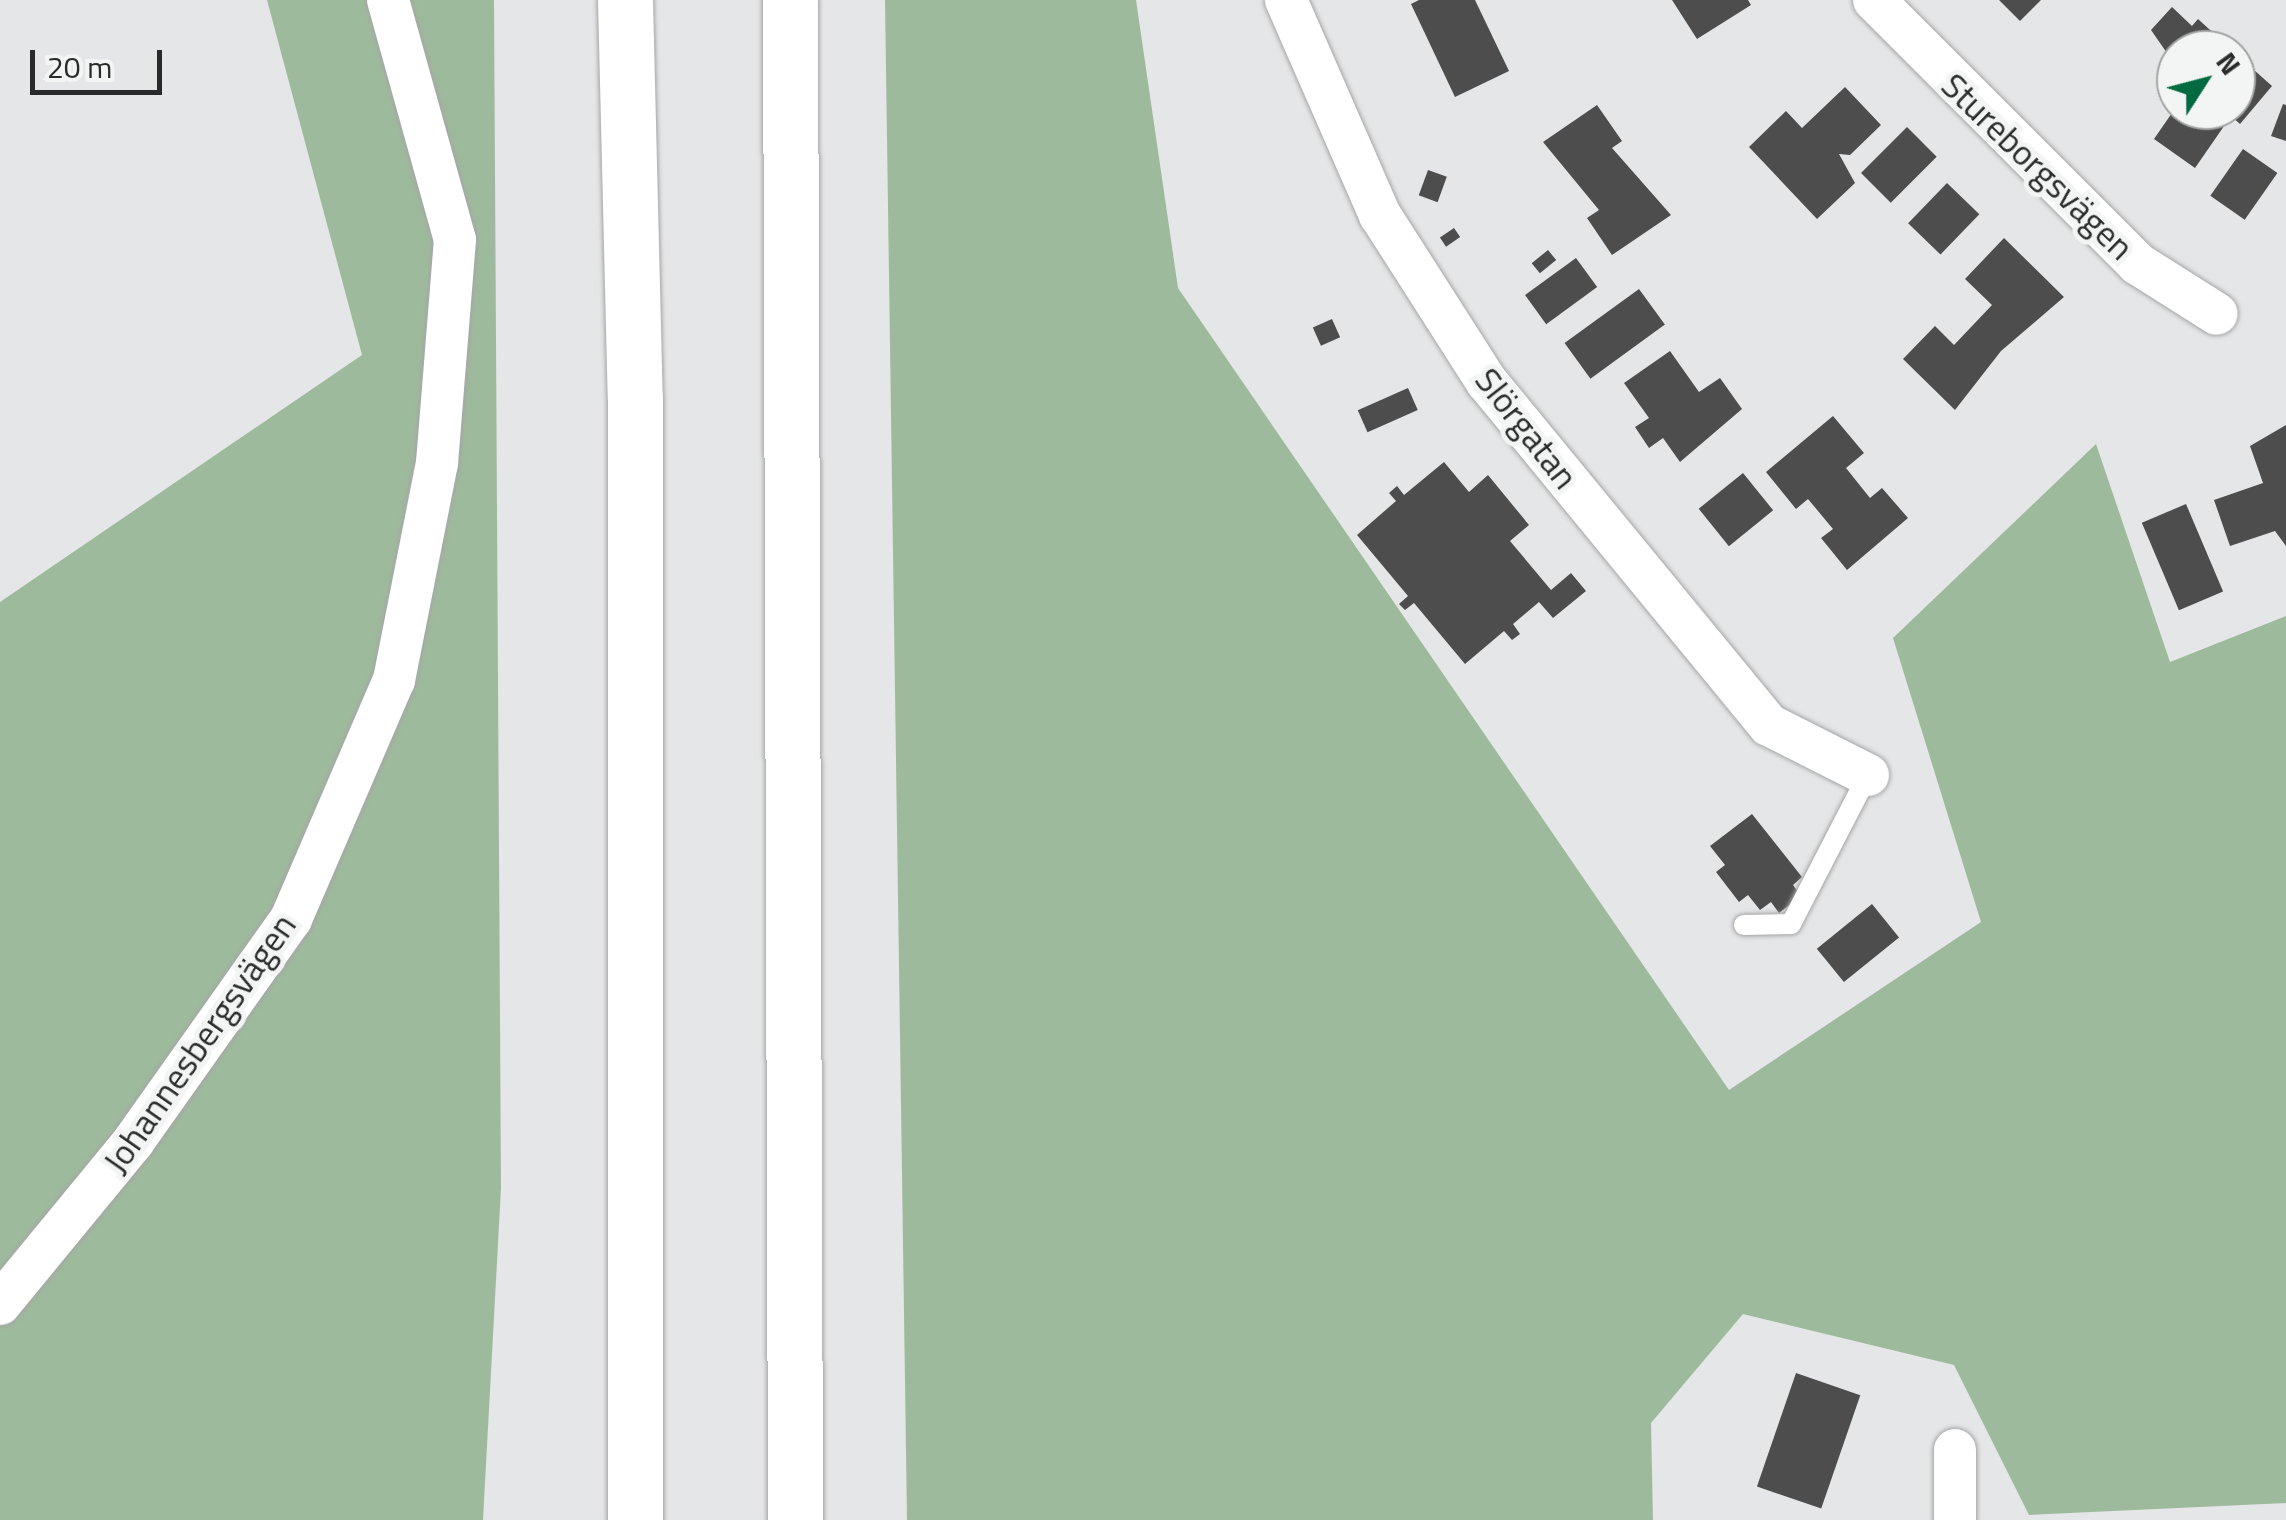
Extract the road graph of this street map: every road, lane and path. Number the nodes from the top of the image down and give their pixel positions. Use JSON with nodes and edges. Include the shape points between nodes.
{"nodes":[{"id":1,"x":388,"y":0,"type":"edge"},
{"id":2,"x":626,"y":0,"type":"edge"},
{"id":3,"x":790,"y":0,"type":"edge"},
{"id":4,"x":1286,"y":0,"type":"edge"},
{"id":5,"x":1874,"y":0,"type":"edge"},
{"id":6,"x":2217,"y":314,"type":"dead end"},
{"id":7,"x":1868,"y":775,"type":"joint"},
{"id":8,"x":1744,"y":926,"type":"dead end"},
{"id":9,"x":0,"y":1304,"type":"edge"},
{"id":10,"x":1955,"y":1450,"type":"dead end"},
{"id":11,"x":635,"y":1520,"type":"edge"},
{"id":12,"x":798,"y":1520,"type":"edge"},
{"id":13,"x":1955,"y":1520,"type":"edge"}],
"edges":[{"from":1,"to":9,"type":"street","name":"Johannesbergsvägen","via":[[454,240],[437,464],[394,680],[290,919],[133,1142]]},
{"from":2,"to":11,"type":"highway","via":[[635,398]]},
{"from":3,"to":12,"type":"highway"},
{"from":4,"to":7,"type":"street","name":"Slörgatan","via":[[1380,215],[1487,382],[1770,725]]},
{"from":5,"to":6,"type":"street","name":"Stureborgsvägen","via":[[2138,264]]},
{"from":7,"to":8,"type":"lane","via":[[1791,924]]},
{"from":10,"to":13,"type":"street"}]}
